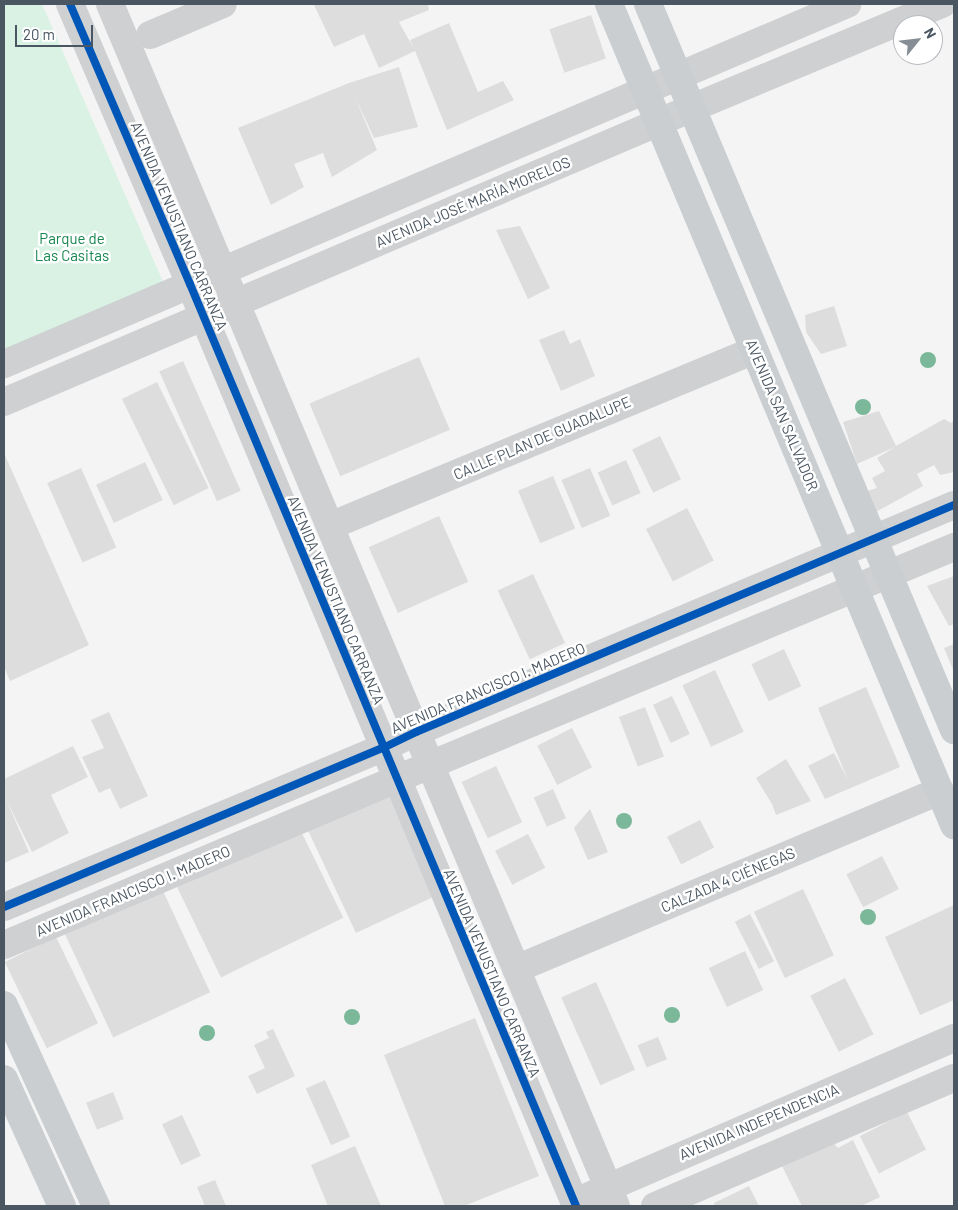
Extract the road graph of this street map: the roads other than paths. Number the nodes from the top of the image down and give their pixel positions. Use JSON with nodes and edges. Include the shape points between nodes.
{"nodes":[{"id":1,"x":70,"y":4,"type":"edge"},
{"id":2,"x":110,"y":4,"type":"edge"},
{"id":3,"x":223,"y":4,"type":"edge"},
{"id":4,"x":609,"y":4,"type":"edge"},
{"id":5,"x":648,"y":4,"type":"edge"},
{"id":6,"x":847,"y":4,"type":"edge"},
{"id":7,"x":942,"y":4,"type":"edge"},
{"id":8,"x":150,"y":35,"type":"dead end"},
{"id":9,"x":678,"y":75,"type":"junction"},
{"id":10,"x":645,"y":89,"type":"junction"},
{"id":11,"x":692,"y":108,"type":"junction"},
{"id":12,"x":659,"y":122,"type":"junction"},
{"id":13,"x":222,"y":270,"type":"junction"},
{"id":14,"x":190,"y":284,"type":"junction"},
{"id":15,"x":236,"y":303,"type":"junction"},
{"id":16,"x":204,"y":317,"type":"junction"},
{"id":17,"x":754,"y":350,"type":"junction"},
{"id":18,"x":4,"y":364,"type":"edge"},
{"id":19,"x":4,"y":402,"type":"edge"},
{"id":20,"x":954,"y":506,"type":"edge"},
{"id":21,"x":330,"y":526,"type":"junction"},
{"id":22,"x":874,"y":539,"type":"junction"},
{"id":23,"x":954,"y":547,"type":"edge"},
{"id":24,"x":840,"y":553,"type":"junction"},
{"id":25,"x":889,"y":574,"type":"junction"},
{"id":26,"x":855,"y":588,"type":"junction"},
{"id":27,"x":954,"y":730,"type":"edge"},
{"id":28,"x":416,"y":732,"type":"junction"},
{"id":29,"x":383,"y":748,"type":"junction"},
{"id":30,"x":430,"y":765,"type":"junction"},
{"id":31,"x":396,"y":780,"type":"junction"},
{"id":32,"x":940,"y":791,"type":"junction"},
{"id":33,"x":954,"y":826,"type":"edge"},
{"id":34,"x":4,"y":907,"type":"edge"},
{"id":35,"x":4,"y":945,"type":"edge"},
{"id":36,"x":516,"y":969,"type":"junction"},
{"id":37,"x":4,"y":1005,"type":"edge"},
{"id":38,"x":954,"y":1038,"type":"edge"},
{"id":39,"x":954,"y":1078,"type":"edge"},
{"id":40,"x":4,"y":1079,"type":"edge"},
{"id":41,"x":612,"y":1197,"type":"edge"},
{"id":42,"x":571,"y":1205,"type":"edge"},
{"id":43,"x":62,"y":1206,"type":"edge"},
{"id":44,"x":96,"y":1206,"type":"edge"},
{"id":45,"x":655,"y":1206,"type":"edge"}],
"edges":[{"from":1,"to":14,"type":"street","name":"AVENIDA VENUSTIANO CARRANZA"},
{"from":2,"to":13,"type":"street","name":"AVENIDA VENUSTIANO CARRANZA"},
{"from":3,"to":8,"type":"street"},
{"from":4,"to":10,"type":"main road","name":"AVENIDA SAN SALVADOR"},
{"from":5,"to":9,"type":"main road"},
{"from":6,"to":9,"type":"street"},
{"from":7,"to":11,"type":"street","name":"AVENIDA JOSÉ MARÍA MORELOS"},
{"from":9,"to":10,"type":"street"},
{"from":9,"to":11,"type":"main road"},
{"from":10,"to":12,"type":"main road","name":"AVENIDA SAN SALVADOR"},
{"from":10,"to":13,"type":"street"},
{"from":11,"to":12,"type":"street","name":"AVENIDA JOSÉ MARÍA MORELOS"},
{"from":11,"to":22,"type":"main road"},
{"from":12,"to":15,"type":"street","name":"AVENIDA JOSÉ MARÍA MORELOS"},
{"from":12,"to":17,"type":"main road","name":"AVENIDA SAN SALVADOR"},
{"from":13,"to":14,"type":"street"},
{"from":13,"to":15,"type":"street","name":"AVENIDA VENUSTIANO CARRANZA"},
{"from":14,"to":16,"type":"street","name":"AVENIDA VENUSTIANO CARRANZA"},
{"from":14,"to":18,"type":"street"},
{"from":15,"to":16,"type":"street","name":"AVENIDA JOSÉ MARÍA MORELOS"},
{"from":15,"to":21,"type":"street","name":"AVENIDA VENUSTIANO CARRANZA"},
{"from":16,"to":19,"type":"street","name":"AVENIDA JOSÉ MARÍA MORELOS"},
{"from":16,"to":29,"type":"street","name":"AVENIDA VENUSTIANO CARRANZA"},
{"from":17,"to":21,"type":"street","name":"CALLE PLAN DE GUADALUPE"},
{"from":17,"to":24,"type":"main road","name":"AVENIDA SAN SALVADOR"},
{"from":20,"to":22,"type":"street","name":"AVENIDA FRANCISCO I. MADERO"},
{"from":21,"to":28,"type":"street","name":"AVENIDA VENUSTIANO CARRANZA"},
{"from":22,"to":24,"type":"street","name":"AVENIDA FRANCISCO I. MADERO"},
{"from":22,"to":25,"type":"main road"},
{"from":23,"to":25,"type":"street","name":"AVENIDA FRANCISCO I. MADERO"},
{"from":24,"to":26,"type":"main road","name":"AVENIDA SAN SALVADOR"},
{"from":24,"to":28,"type":"street","name":"AVENIDA FRANCISCO I. MADERO"},
{"from":25,"to":26,"type":"street","name":"AVENIDA FRANCISCO I. MADERO"},
{"from":25,"to":27,"type":"main road"},
{"from":26,"to":30,"type":"street","name":"AVENIDA FRANCISCO I. MADERO"},
{"from":26,"to":32,"type":"main road","name":"AVENIDA SAN SALVADOR"},
{"from":28,"to":29,"type":"street","name":"AVENIDA FRANCISCO I. MADERO"},
{"from":28,"to":30,"type":"street","name":"AVENIDA VENUSTIANO CARRANZA"},
{"from":29,"to":31,"type":"street","name":"AVENIDA VENUSTIANO CARRANZA"},
{"from":29,"to":34,"type":"street","name":"AVENIDA FRANCISCO I. MADERO"},
{"from":30,"to":31,"type":"street","name":"AVENIDA FRANCISCO I. MADERO"},
{"from":30,"to":36,"type":"street","name":"AVENIDA VENUSTIANO CARRANZA"},
{"from":31,"to":35,"type":"street","name":"AVENIDA FRANCISCO I. MADERO"},
{"from":31,"to":42,"type":"street","name":"AVENIDA VENUSTIANO CARRANZA"},
{"from":32,"to":33,"type":"main road","name":"AVENIDA SAN SALVADOR"},
{"from":32,"to":36,"type":"street","name":"CALZADA 4 CIÉNEGAS"},
{"from":36,"to":41,"type":"street","name":"AVENIDA VENUSTIANO CARRANZA"},
{"from":37,"to":44,"type":"main road"},
{"from":38,"to":41,"type":"street","name":"AVENIDA INDEPENDENCIA"},
{"from":39,"to":45,"type":"street"},
{"from":40,"to":43,"type":"main road"},
{"from":41,"to":42,"type":"street","name":"AVENIDA INDEPENDENCIA"}]}
